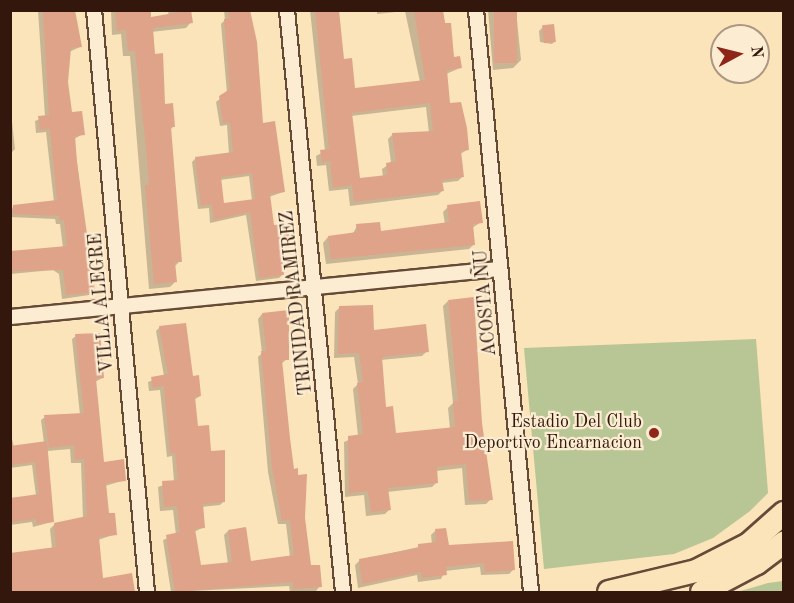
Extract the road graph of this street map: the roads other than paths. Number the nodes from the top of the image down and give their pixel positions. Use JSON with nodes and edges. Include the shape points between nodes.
{"nodes":[{"id":1,"x":94,"y":10,"type":"edge"},
{"id":2,"x":287,"y":10,"type":"edge"},
{"id":3,"x":476,"y":10,"type":"edge"},
{"id":4,"x":500,"y":268,"type":"junction"},
{"id":5,"x":314,"y":287,"type":"junction"},
{"id":6,"x":121,"y":306,"type":"junction"},
{"id":7,"x":10,"y":317,"type":"edge"},
{"id":8,"x":783,"y":513,"type":"edge"},
{"id":9,"x":783,"y":543,"type":"edge"},
{"id":10,"x":147,"y":592,"type":"edge"},
{"id":11,"x":343,"y":592,"type":"edge"},
{"id":12,"x":531,"y":592,"type":"edge"},
{"id":13,"x":609,"y":592,"type":"edge"},
{"id":14,"x":702,"y":592,"type":"edge"}],
"edges":[{"from":1,"to":6,"type":"street","name":"VILLA ALEGRE"},
{"from":2,"to":5,"type":"street","name":"TRINIDAD RAMIREZ"},
{"from":3,"to":4,"type":"street","name":"ACOSTA ÑU"},
{"from":4,"to":5,"type":"street"},
{"from":4,"to":12,"type":"street","name":"ACOSTA ÑU"},
{"from":5,"to":6,"type":"street"},
{"from":5,"to":11,"type":"street","name":"TRINIDAD RAMIREZ"},
{"from":6,"to":7,"type":"street"},
{"from":6,"to":10,"type":"street","name":"VILLA ALEGRE"},
{"from":8,"to":13,"type":"main road","via":[[749,544],[696,571]]},
{"from":9,"to":14,"type":"main road","via":[[757,564]]}]}
